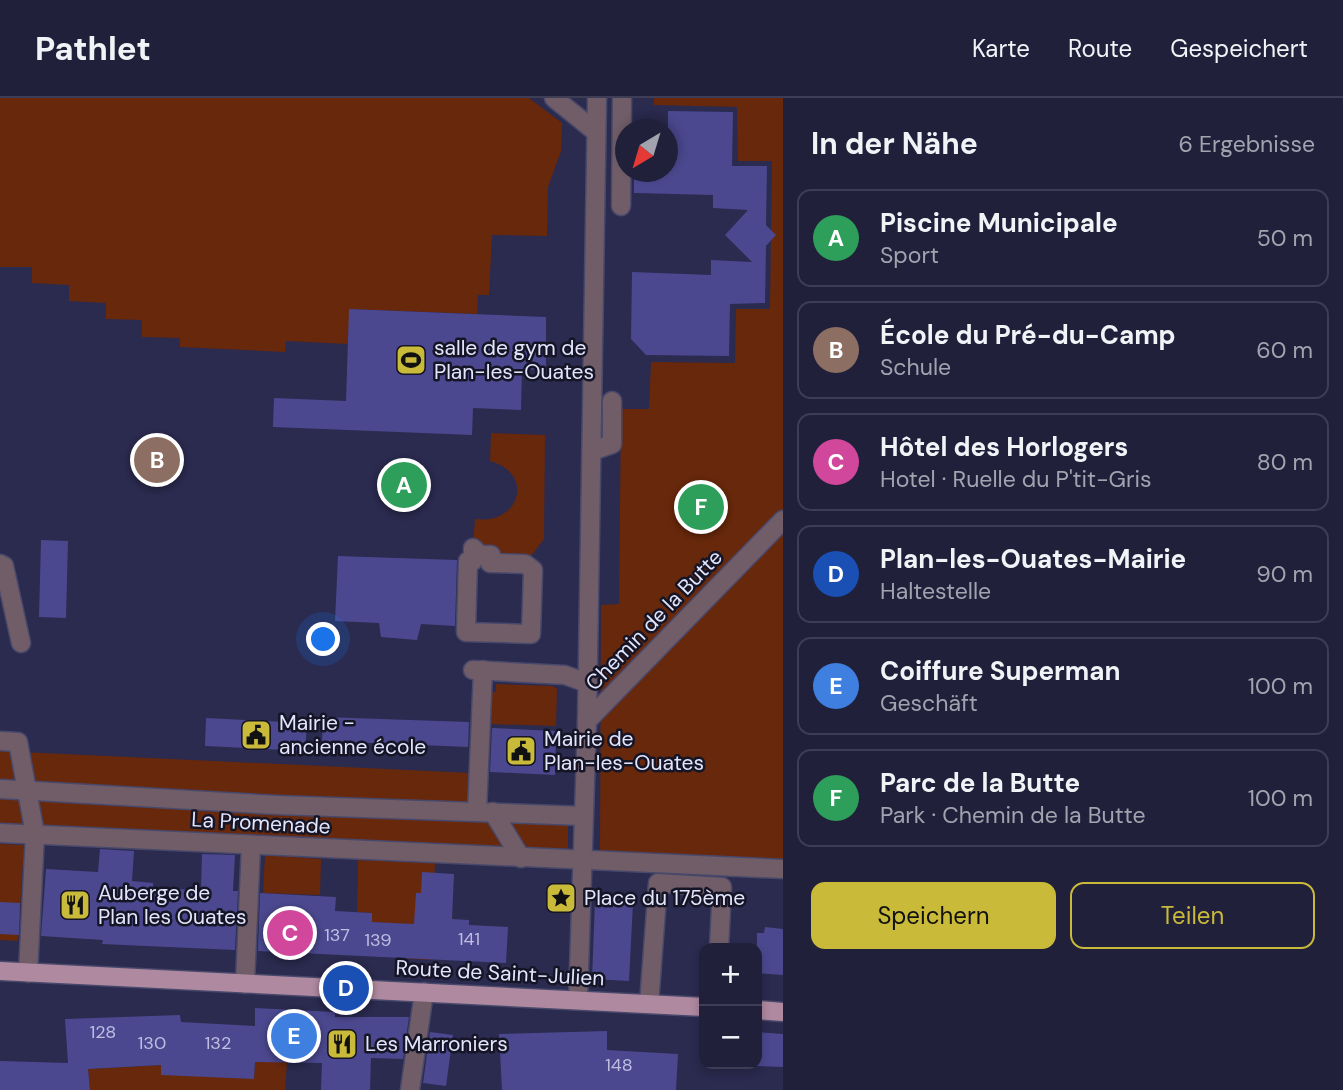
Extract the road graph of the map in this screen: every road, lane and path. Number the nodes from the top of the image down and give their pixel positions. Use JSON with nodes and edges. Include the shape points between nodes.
{"nodes":[{"id":1,"x":554,"y":98,"type":"edge"},
{"id":2,"x":597,"y":98,"type":"edge"},
{"id":3,"x":622,"y":98,"type":"edge"},
{"id":4,"x":596,"y":132,"type":"junction"},
{"id":5,"x":595,"y":206,"type":"junction"},
{"id":6,"x":612,"y":401,"type":"dead end"},
{"id":7,"x":592,"y":451,"type":"junction"},
{"id":8,"x":783,"y":520,"type":"edge"},
{"id":9,"x":0,"y":564,"type":"edge"},
{"id":10,"x":466,"y":632,"type":"joint"},
{"id":11,"x":21,"y":643,"type":"dead end"},
{"id":12,"x":587,"y":683,"type":"junction"},
{"id":13,"x":587,"y":721,"type":"junction"},
{"id":14,"x":9,"y":741,"type":"edge"},
{"id":15,"x":0,"y":789,"type":"edge"},
{"id":16,"x":26,"y":790,"type":"junction"},
{"id":17,"x":485,"y":812,"type":"junction"},
{"id":18,"x":584,"y":816,"type":"junction"},
{"id":19,"x":0,"y":832,"type":"edge"},
{"id":20,"x":35,"y":834,"type":"junction"},
{"id":21,"x":251,"y":845,"type":"junction"},
{"id":22,"x":521,"y":858,"type":"junction"},
{"id":23,"x":582,"y":862,"type":"junction"},
{"id":24,"x":783,"y":869,"type":"edge"},
{"id":25,"x":719,"y":943,"type":"edge"},
{"id":26,"x":0,"y":971,"type":"edge"},
{"id":27,"x":28,"y":973,"type":"junction"},
{"id":28,"x":244,"y":984,"type":"junction"},
{"id":29,"x":424,"y":992,"type":"junction"},
{"id":30,"x":578,"y":1000,"type":"junction"},
{"id":31,"x":649,"y":1004,"type":"junction"},
{"id":32,"x":699,"y":1007,"type":"edge"},
{"id":33,"x":762,"y":1010,"type":"edge"},
{"id":34,"x":783,"y":1012,"type":"edge"},
{"id":35,"x":410,"y":1090,"type":"edge"}],
"edges":[{"from":1,"to":4,"type":"street"},
{"from":2,"to":4,"type":"street"},
{"from":3,"to":5,"type":"street","via":[[627,206]]},
{"from":4,"to":5,"type":"street"},
{"from":5,"to":7,"type":"street"},
{"from":6,"to":7,"type":"street","via":[[612,444]]},
{"from":7,"to":12,"type":"street"},
{"from":8,"to":13,"type":"street","name":"Chemin de la Butte"},
{"from":9,"to":11,"type":"street"},
{"from":10,"to":10,"type":"street","via":[[531,635],[533,570],[524,564],[490,564],[491,555],[480,555],[473,548],[473,561],[468,561]]},
{"from":12,"to":13,"type":"street"},
{"from":12,"to":17,"type":"street","via":[[565,675],[478,670]]},
{"from":13,"to":18,"type":"street"},
{"from":14,"to":16,"type":"street"},
{"from":15,"to":16,"type":"street","name":"La Promenade"},
{"from":16,"to":17,"type":"street","name":"La Promenade"},
{"from":16,"to":20,"type":"street"},
{"from":17,"to":18,"type":"street","name":"La Promenade"},
{"from":17,"to":22,"type":"street"},
{"from":18,"to":23,"type":"street"},
{"from":19,"to":20,"type":"street","name":"La Promenade"},
{"from":20,"to":21,"type":"street","name":"La Promenade"},
{"from":20,"to":27,"type":"street"},
{"from":21,"to":22,"type":"street","name":"La Promenade"},
{"from":21,"to":28,"type":"street"},
{"from":22,"to":23,"type":"street","name":"La Promenade"},
{"from":23,"to":24,"type":"street","name":"La Promenade"},
{"from":23,"to":30,"type":"street"},
{"from":25,"to":31,"type":"street","via":[[722,887],[658,883]]},
{"from":26,"to":27,"type":"main road","name":"Route de Saint-Julien"},
{"from":27,"to":28,"type":"main road","name":"Route de Saint-Julien"},
{"from":28,"to":29,"type":"main road","name":"Route de Saint-Julien"},
{"from":29,"to":30,"type":"main road","name":"Route de Saint-Julien"},
{"from":29,"to":35,"type":"street"},
{"from":30,"to":31,"type":"main road","name":"Route de Saint-Julien"},
{"from":31,"to":32,"type":"main road","name":"Route de Saint-Julien"},
{"from":33,"to":34,"type":"main road"}]}
